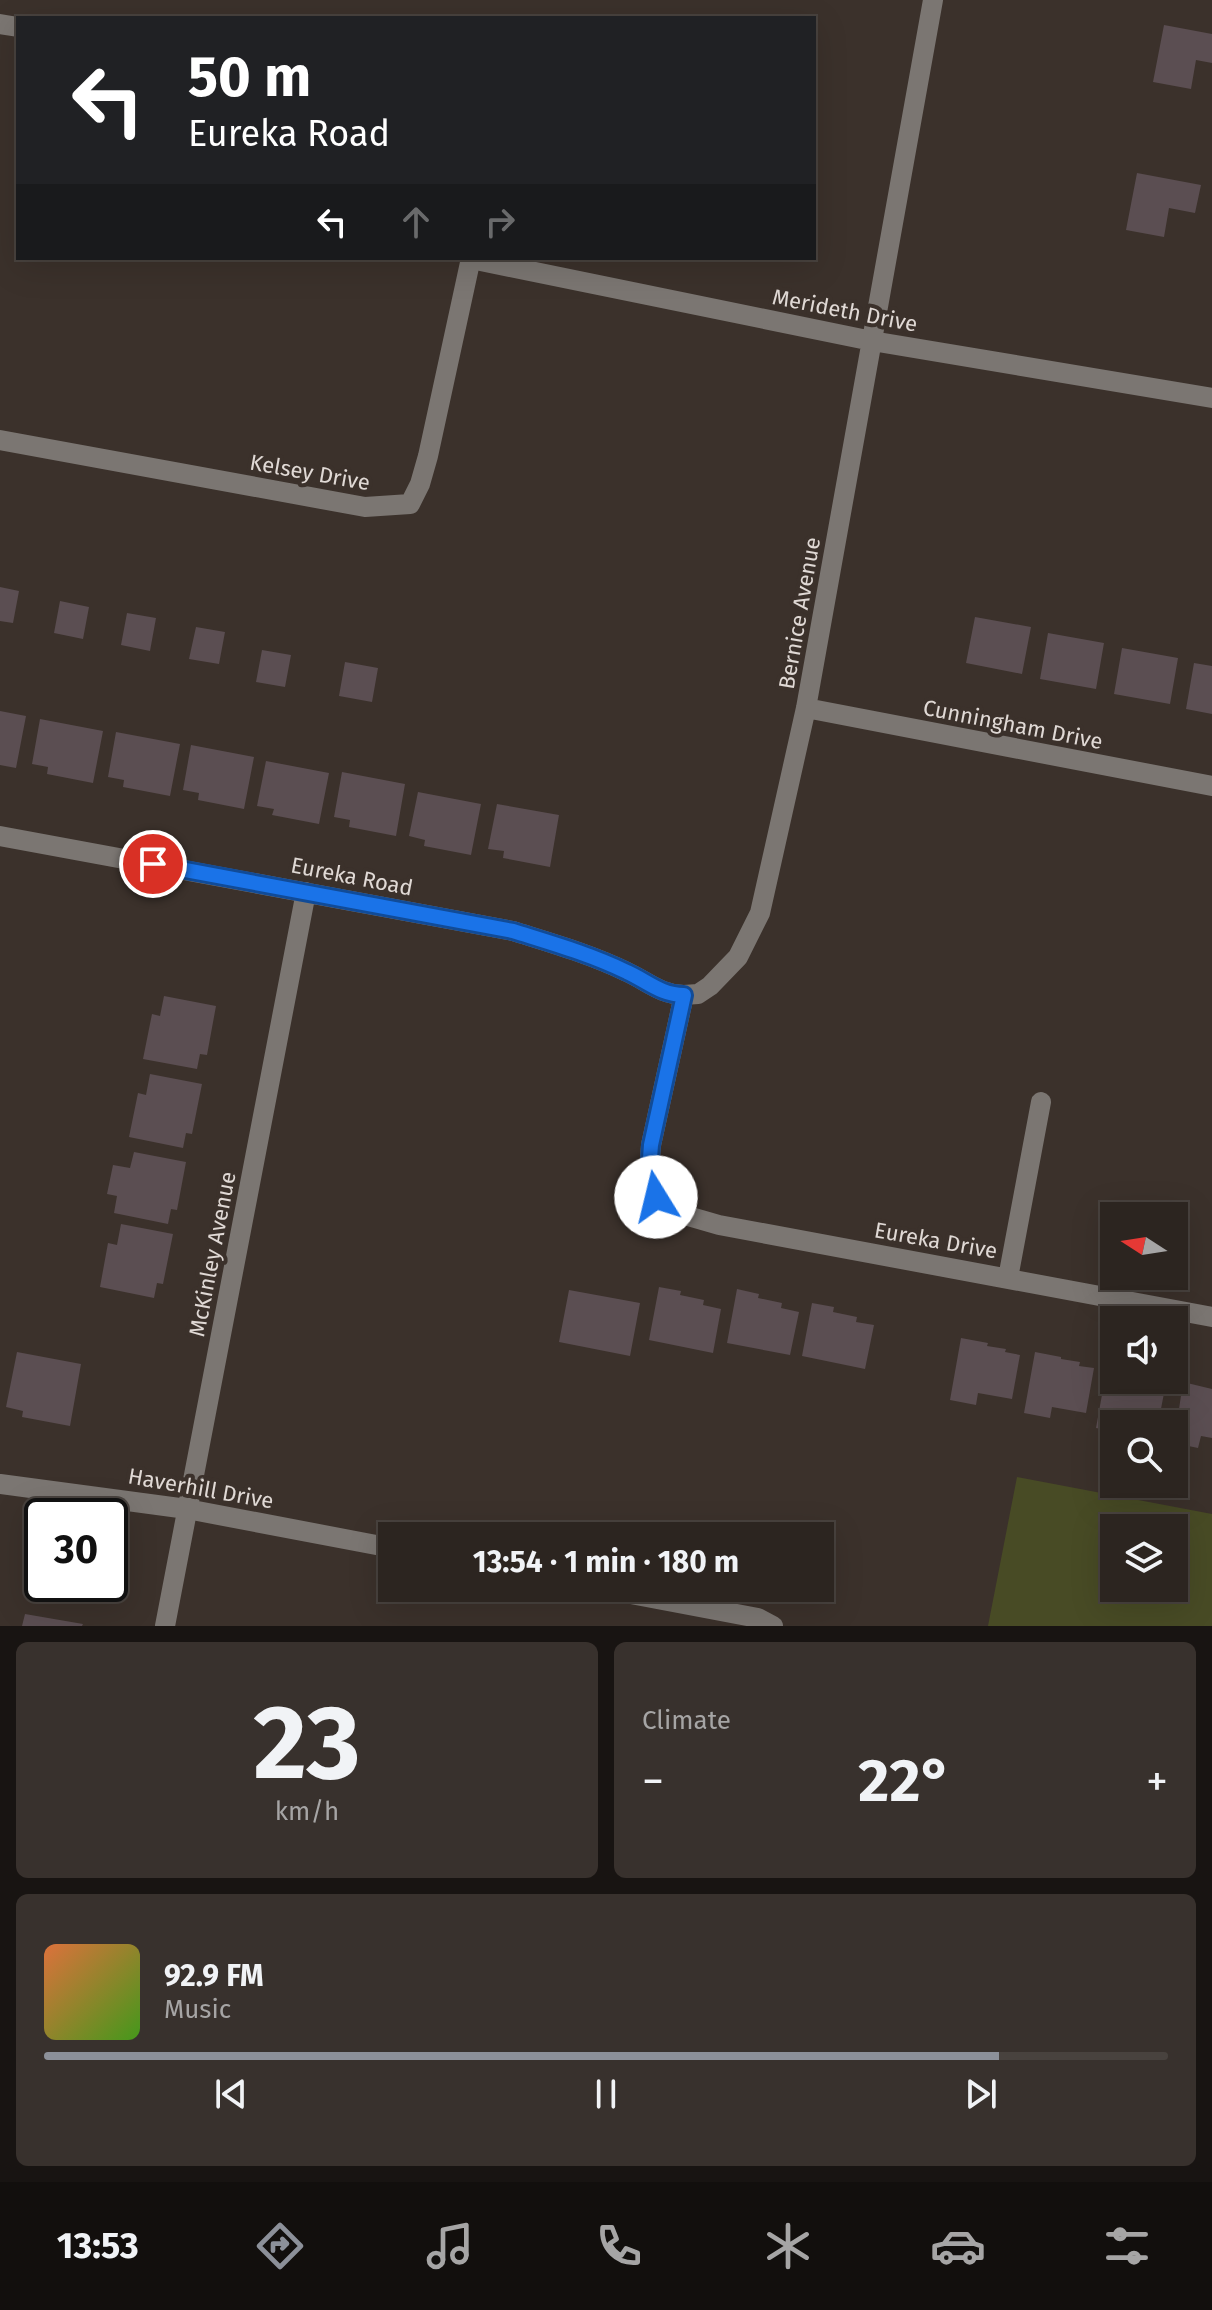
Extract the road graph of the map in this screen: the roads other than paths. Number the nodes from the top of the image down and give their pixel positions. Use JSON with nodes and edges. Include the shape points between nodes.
{"nodes":[{"id":1,"x":933,"y":0,"type":"edge"},
{"id":2,"x":471,"y":260,"type":"edge"},
{"id":3,"x":481,"y":260,"type":"edge"},
{"id":4,"x":872,"y":341,"type":"junction"},
{"id":5,"x":1212,"y":398,"type":"edge"},
{"id":6,"x":0,"y":440,"type":"edge"},
{"id":7,"x":806,"y":708,"type":"junction"},
{"id":8,"x":1212,"y":786,"type":"edge"},
{"id":9,"x":0,"y":836,"type":"edge"},
{"id":10,"x":306,"y":892,"type":"junction"},
{"id":11,"x":684,"y":995,"type":"junction"},
{"id":12,"x":1041,"y":1102,"type":"dead end"},
{"id":13,"x":1008,"y":1278,"type":"junction"},
{"id":14,"x":1212,"y":1317,"type":"edge"},
{"id":15,"x":0,"y":1484,"type":"edge"},
{"id":16,"x":187,"y":1509,"type":"junction"},
{"id":17,"x":378,"y":1545,"type":"edge"},
{"id":18,"x":673,"y":1602,"type":"edge"},
{"id":19,"x":165,"y":1626,"type":"edge"},
{"id":20,"x":773,"y":1626,"type":"edge"}],
"edges":[{"from":1,"to":4,"type":"street","name":"Bernice Avenue"},
{"from":2,"to":6,"type":"street","name":"Kelsey Drive","via":[[428,456],[410,504],[365,507]]},
{"from":3,"to":4,"type":"street","name":"Merideth Drive"},
{"from":4,"to":5,"type":"street","name":"Merideth Drive"},
{"from":4,"to":7,"type":"street","name":"Bernice Avenue"},
{"from":7,"to":8,"type":"street","name":"Cunningham Drive"},
{"from":7,"to":11,"type":"street","name":"Bernice Avenue","via":[[760,913],[738,957],[710,986]]},
{"from":9,"to":10,"type":"street","name":"Eureka Road"},
{"from":10,"to":11,"type":"street","name":"Eureka Road","via":[[513,931],[627,972],[671,995]]},
{"from":10,"to":16,"type":"street","name":"McKinley Avenue"},
{"from":11,"to":13,"type":"street","name":"Eureka Drive","via":[[651,1145],[649,1172],[656,1197],[674,1212],[719,1225]]},
{"from":12,"to":13,"type":"street"},
{"from":13,"to":14,"type":"street","name":"Eureka Drive"},
{"from":15,"to":16,"type":"street","name":"Haverhill Drive"},
{"from":16,"to":17,"type":"street","name":"Haverhill Drive"},
{"from":16,"to":19,"type":"street","name":"McKinley Avenue"},
{"from":18,"to":20,"type":"street","via":[[758,1618]]}]}
